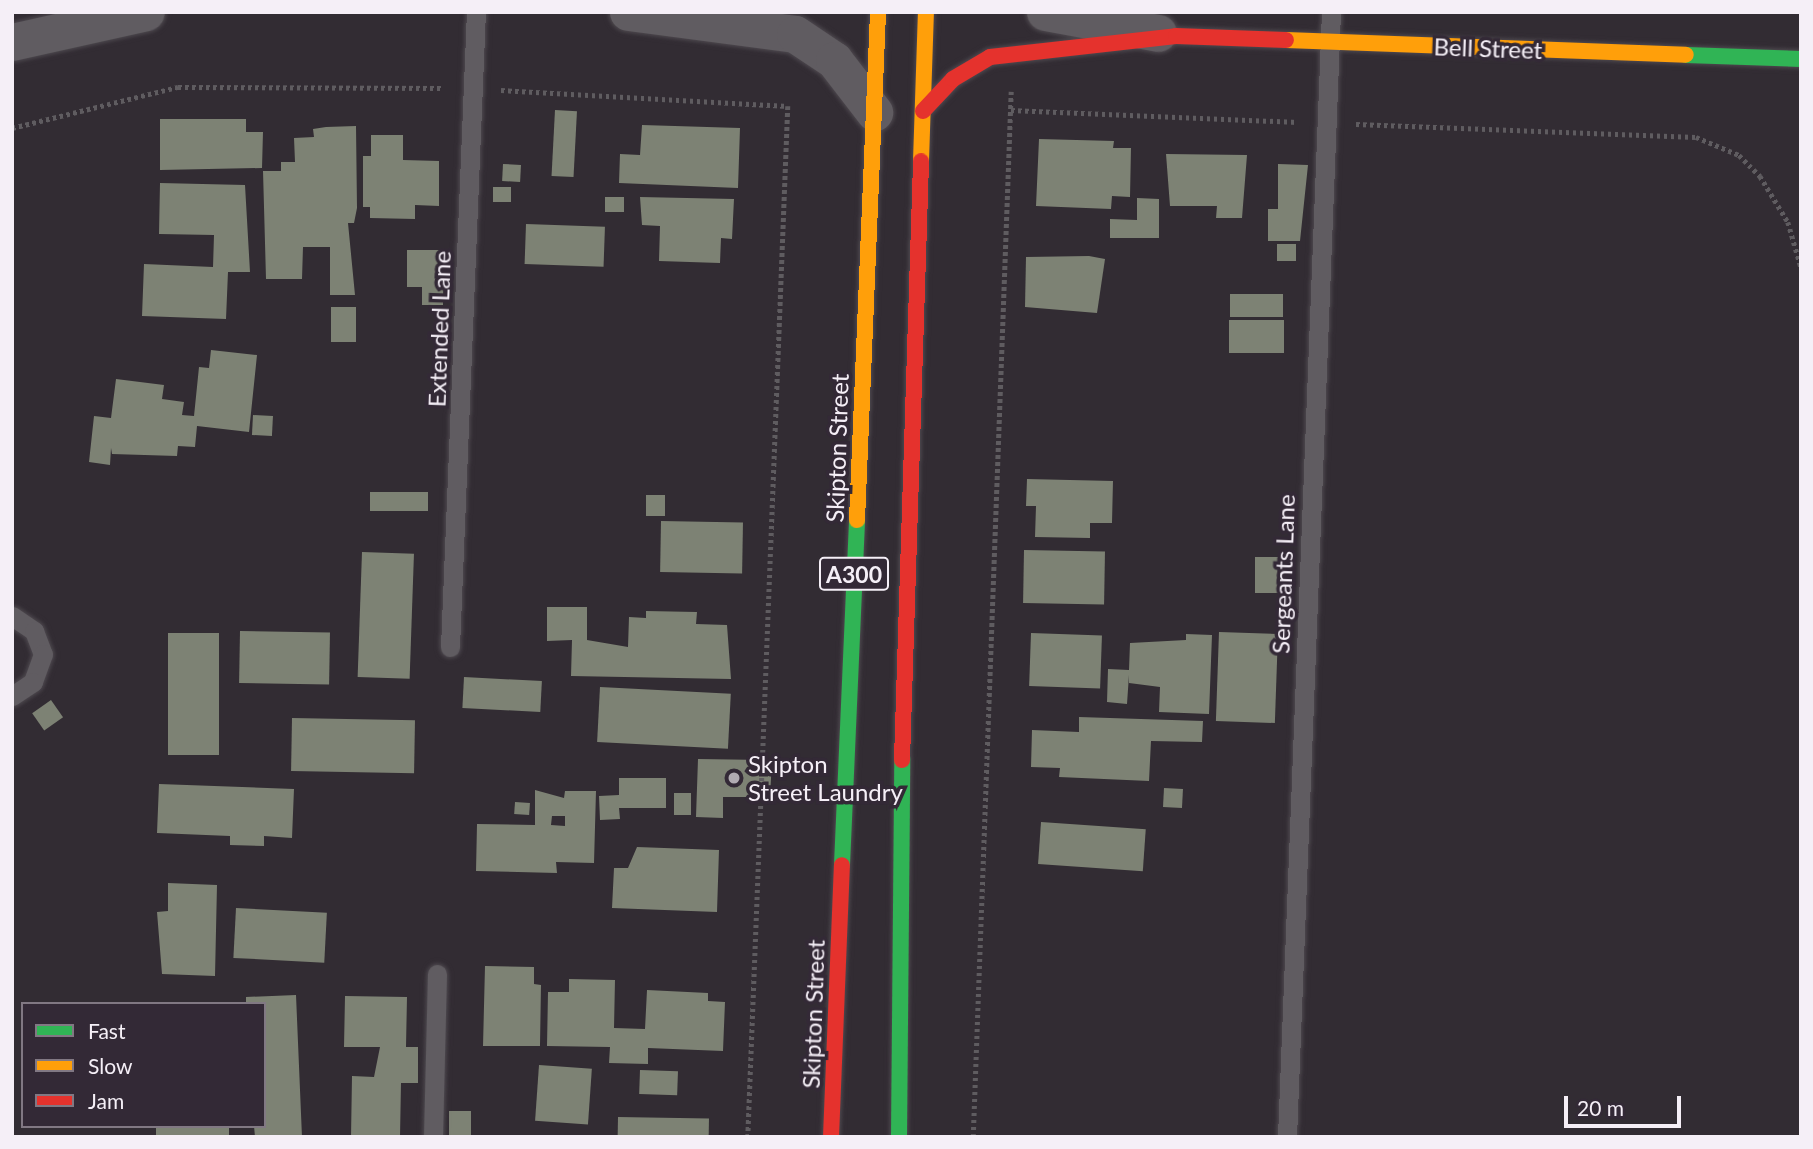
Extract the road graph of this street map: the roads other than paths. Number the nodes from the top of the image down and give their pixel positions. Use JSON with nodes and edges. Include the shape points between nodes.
{"nodes":[{"id":1,"x":146,"y":12,"type":"edge"},
{"id":2,"x":476,"y":12,"type":"edge"},
{"id":3,"x":628,"y":12,"type":"edge"},
{"id":4,"x":878,"y":12,"type":"edge"},
{"id":5,"x":926,"y":12,"type":"edge"},
{"id":6,"x":1045,"y":12,"type":"edge"},
{"id":7,"x":1331,"y":12,"type":"edge"},
{"id":8,"x":74,"y":19,"type":"edge"},
{"id":9,"x":1176,"y":36,"type":"junction"},
{"id":10,"x":12,"y":42,"type":"edge"},
{"id":11,"x":1330,"y":42,"type":"junction"},
{"id":12,"x":1801,"y":58,"type":"edge"},
{"id":13,"x":923,"y":111,"type":"junction"},
{"id":14,"x":874,"y":113,"type":"junction"},
{"id":15,"x":12,"y":616,"type":"edge"},
{"id":16,"x":450,"y":647,"type":"dead end"},
{"id":17,"x":12,"y":696,"type":"edge"},
{"id":18,"x":437,"y":974,"type":"dead end"},
{"id":19,"x":433,"y":1137,"type":"edge"},
{"id":20,"x":831,"y":1137,"type":"edge"},
{"id":21,"x":899,"y":1137,"type":"edge"},
{"id":22,"x":1287,"y":1137,"type":"edge"}],
"edges":[{"from":1,"to":8,"type":"street"},
{"from":2,"to":16,"type":"lane","name":"Extended Lane"},
{"from":3,"to":14,"type":"street","via":[[795,34],[834,60]]},
{"from":4,"to":14,"type":"main road","name":"Skipton Street","number":"A300"},
{"from":5,"to":13,"type":"main road","number":"A300"},
{"from":6,"to":9,"type":"street","name":"Bell Street"},
{"from":7,"to":11,"type":"lane","name":"Sergeants Lane"},
{"from":8,"to":10,"type":"street"},
{"from":9,"to":11,"type":"main road","name":"Bell Street"},
{"from":9,"to":13,"type":"main road","name":"Bell Street","via":[[1012,52],[970,66]]},
{"from":11,"to":12,"type":"main road","name":"Bell Street"},
{"from":11,"to":22,"type":"lane","name":"Sergeants Lane","via":[[1323,122]]},
{"from":13,"to":21,"type":"main road","number":"A300","via":[[902,708]]},
{"from":14,"to":20,"type":"main road","name":"Skipton Street","number":"A300"},
{"from":15,"to":17,"type":"lane","via":[[34,631],[43,654],[33,682]]},
{"from":18,"to":19,"type":"lane"}]}
